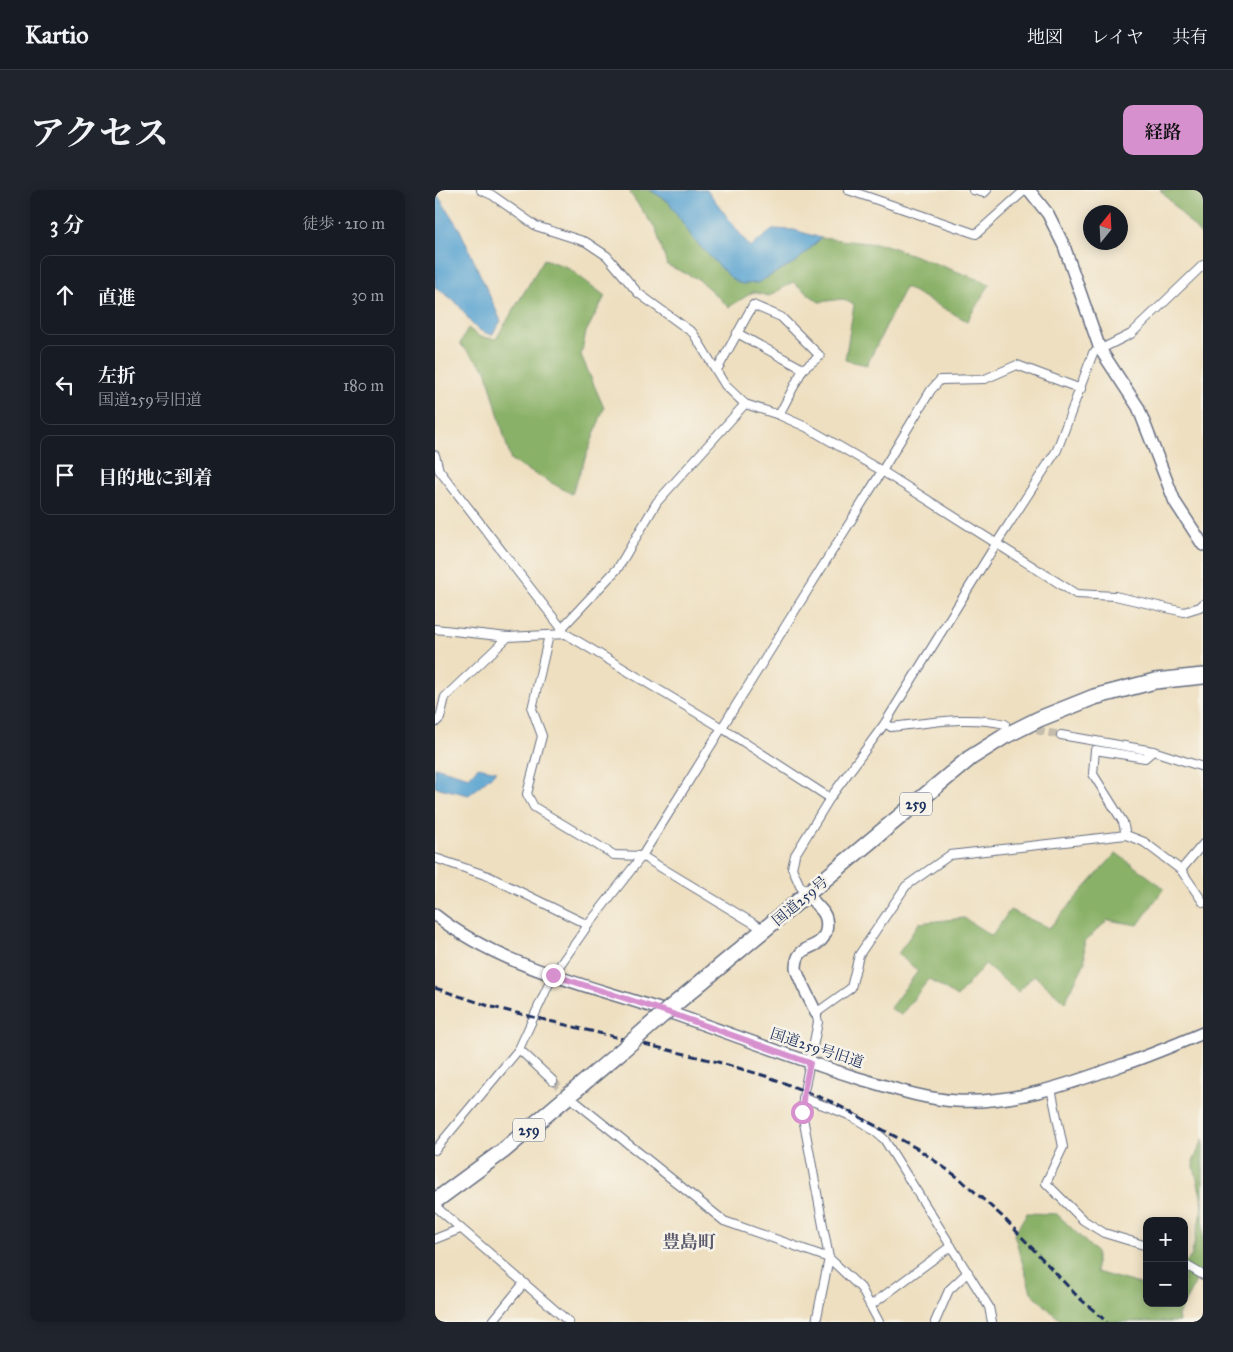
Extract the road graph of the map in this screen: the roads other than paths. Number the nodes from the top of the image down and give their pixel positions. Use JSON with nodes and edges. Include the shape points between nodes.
{"nodes":[{"id":1,"x":481,"y":190,"type":"edge"},
{"id":2,"x":848,"y":190,"type":"edge"},
{"id":3,"x":973,"y":190,"type":"edge"},
{"id":4,"x":987,"y":190,"type":"edge"},
{"id":5,"x":1025,"y":190,"type":"edge"},
{"id":6,"x":1029,"y":190,"type":"edge"},
{"id":7,"x":1203,"y":265,"type":"edge"},
{"id":8,"x":737,"y":333,"type":"junction"},
{"id":9,"x":1100,"y":349,"type":"junction"},
{"id":10,"x":803,"y":369,"type":"junction"},
{"id":11,"x":717,"y":370,"type":"junction"},
{"id":12,"x":1081,"y":389,"type":"junction"},
{"id":13,"x":745,"y":404,"type":"junction"},
{"id":14,"x":779,"y":415,"type":"junction"},
{"id":15,"x":435,"y":455,"type":"edge"},
{"id":16,"x":882,"y":471,"type":"junction"},
{"id":17,"x":996,"y":544,"type":"junction"},
{"id":18,"x":1203,"y":545,"type":"edge"},
{"id":19,"x":1203,"y":604,"type":"edge"},
{"id":20,"x":435,"y":629,"type":"edge"},
{"id":21,"x":564,"y":632,"type":"junction"},
{"id":22,"x":549,"y":635,"type":"junction"},
{"id":23,"x":507,"y":637,"type":"junction"},
{"id":24,"x":1203,"y":676,"type":"edge"},
{"id":25,"x":435,"y":723,"type":"edge"},
{"id":26,"x":885,"y":723,"type":"junction"},
{"id":27,"x":1005,"y":724,"type":"dead end"},
{"id":28,"x":722,"y":728,"type":"junction"},
{"id":29,"x":1061,"y":735,"type":"tunnel mouth"},
{"id":30,"x":1153,"y":751,"type":"junction"},
{"id":31,"x":1203,"y":767,"type":"edge"},
{"id":32,"x":830,"y":798,"type":"junction"},
{"id":33,"x":1126,"y":835,"type":"junction"},
{"id":34,"x":1203,"y":844,"type":"edge"},
{"id":35,"x":642,"y":856,"type":"junction"},
{"id":36,"x":435,"y":858,"type":"edge"},
{"id":37,"x":1181,"y":870,"type":"junction"},
{"id":38,"x":807,"y":894,"type":"junction"},
{"id":39,"x":1203,"y":902,"type":"edge"},
{"id":40,"x":435,"y":915,"type":"edge"},
{"id":41,"x":588,"y":925,"type":"junction"},
{"id":42,"x":764,"y":932,"type":"junction"},
{"id":43,"x":553,"y":975,"type":"junction"},
{"id":44,"x":817,"y":1013,"type":"junction"},
{"id":45,"x":1203,"y":1033,"type":"edge"},
{"id":46,"x":519,"y":1049,"type":"junction"},
{"id":47,"x":810,"y":1063,"type":"junction"},
{"id":48,"x":553,"y":1081,"type":"tunnel mouth"},
{"id":49,"x":1051,"y":1088,"type":"junction"},
{"id":50,"x":803,"y":1098,"type":"junction"},
{"id":51,"x":576,"y":1102,"type":"tunnel mouth"},
{"id":52,"x":435,"y":1150,"type":"edge"},
{"id":53,"x":435,"y":1201,"type":"edge"},
{"id":54,"x":435,"y":1206,"type":"edge"},
{"id":55,"x":461,"y":1229,"type":"junction"},
{"id":56,"x":435,"y":1239,"type":"edge"},
{"id":57,"x":1143,"y":1245,"type":"edge"},
{"id":58,"x":951,"y":1246,"type":"junction"},
{"id":59,"x":829,"y":1258,"type":"junction"},
{"id":60,"x":1188,"y":1266,"type":"edge"},
{"id":61,"x":968,"y":1272,"type":"junction"},
{"id":62,"x":1203,"y":1275,"type":"edge"},
{"id":63,"x":523,"y":1283,"type":"junction"},
{"id":64,"x":870,"y":1306,"type":"junction"},
{"id":65,"x":492,"y":1322,"type":"edge"},
{"id":66,"x":569,"y":1322,"type":"edge"},
{"id":67,"x":816,"y":1322,"type":"edge"},
{"id":68,"x":879,"y":1322,"type":"edge"},
{"id":69,"x":935,"y":1322,"type":"edge"},
{"id":70,"x":992,"y":1322,"type":"edge"}],
"edges":[{"from":1,"to":11,"type":"street","via":[[536,226],[586,242],[607,256],[638,293],[693,333]]},
{"from":2,"to":5,"type":"street","via":[[976,234]]},
{"from":3,"to":4,"type":"street","via":[[984,193]]},
{"from":6,"to":9,"type":"street","via":[[1048,214],[1063,246]]},
{"from":7,"to":9,"type":"street","via":[[1131,334]]},
{"from":8,"to":10,"type":"street"},
{"from":8,"to":10,"type":"street","via":[[753,305],[781,317],[820,356]]},
{"from":8,"to":11,"type":"street"},
{"from":9,"to":12,"type":"street","via":[[1093,354]]},
{"from":9,"to":18,"type":"street","via":[[1138,407],[1175,502]]},
{"from":10,"to":14,"type":"street"},
{"from":11,"to":13,"type":"street","via":[[725,385]]},
{"from":12,"to":16,"type":"street","via":[[1017,365],[985,378],[940,380]]},
{"from":12,"to":17,"type":"street","via":[[1057,450]]},
{"from":13,"to":14,"type":"street"},
{"from":13,"to":21,"type":"street","via":[[657,502],[618,568]]},
{"from":14,"to":16,"type":"street","via":[[807,427]]},
{"from":15,"to":21,"type":"street","via":[[439,470]]},
{"from":16,"to":17,"type":"street"},
{"from":16,"to":28,"type":"street"},
{"from":17,"to":19,"type":"street","via":[[1076,594],[1115,596],[1184,612]]},
{"from":17,"to":26,"type":"street"},
{"from":20,"to":23,"type":"street"},
{"from":21,"to":22,"type":"street"},
{"from":21,"to":28,"type":"street"},
{"from":22,"to":23,"type":"street"},
{"from":22,"to":35,"type":"street","via":[[531,709],[542,736],[527,794],[534,807],[614,855]]},
{"from":23,"to":25,"type":"street","via":[[445,697],[440,718]]},
{"from":24,"to":38,"type":"highway","name":"国道259号","number":"259","via":[[1155,681],[1094,696],[1005,736],[970,758]]},
{"from":26,"to":27,"type":"street","via":[[891,727],[964,720]]},
{"from":26,"to":32,"type":"street"},
{"from":28,"to":32,"type":"street"},
{"from":28,"to":35,"type":"street"},
{"from":29,"to":30,"type":"street"},
{"from":30,"to":31,"type":"street"},
{"from":30,"to":33,"type":"street","via":[[1145,758],[1095,750],[1093,774],[1123,822]]},
{"from":32,"to":38,"type":"street","via":[[795,854],[793,868]]},
{"from":33,"to":37,"type":"street","via":[[1144,842]]},
{"from":33,"to":44,"type":"street","via":[[950,855],[906,886],[859,955],[851,988]]},
{"from":34,"to":37,"type":"street"},
{"from":35,"to":41,"type":"street"},
{"from":35,"to":42,"type":"street"},
{"from":36,"to":41,"type":"street","via":[[488,876]]},
{"from":37,"to":39,"type":"street"},
{"from":38,"to":42,"type":"highway","name":"国道259号","number":"259"},
{"from":38,"to":44,"type":"street","via":[[824,913],[827,922],[823,937],[802,951],[796,964],[799,978]]},
{"from":40,"to":43,"type":"street","name":"国道259号旧道","via":[[479,945]]},
{"from":41,"to":43,"type":"street"},
{"from":42,"to":53,"type":"highway","name":"国道259号","number":"259","bridge":true,"via":[[503,1151]]},
{"from":43,"to":46,"type":"street"},
{"from":43,"to":47,"type":"street","name":"国道259号旧道"},
{"from":44,"to":47,"type":"street","via":[[819,1022]]},
{"from":45,"to":49,"type":"street","name":"国道259号旧道","via":[[1164,1050]]},
{"from":46,"to":48,"type":"street"},
{"from":46,"to":52,"type":"street"},
{"from":47,"to":49,"type":"street","name":"国道259号旧道","via":[[911,1094],[957,1101],[1020,1096]]},
{"from":47,"to":50,"type":"street"},
{"from":49,"to":57,"type":"street","via":[[1063,1147],[1046,1183],[1083,1220],[1103,1233]]},
{"from":50,"to":58,"type":"street","via":[[856,1118],[884,1140]]},
{"from":50,"to":59,"type":"street","via":[[802,1112]]},
{"from":51,"to":59,"type":"street","via":[[724,1221]]},
{"from":54,"to":55,"type":"street"},
{"from":55,"to":56,"type":"street"},
{"from":55,"to":63,"type":"street"},
{"from":58,"to":61,"type":"street"},
{"from":58,"to":64,"type":"street"},
{"from":59,"to":64,"type":"street","via":[[861,1288]]},
{"from":59,"to":67,"type":"street"},
{"from":60,"to":62,"type":"street"},
{"from":61,"to":69,"type":"street","via":[[949,1290]]},
{"from":61,"to":70,"type":"street","via":[[989,1307]]},
{"from":63,"to":65,"type":"street"},
{"from":63,"to":66,"type":"street"},
{"from":64,"to":68,"type":"street"}]}
